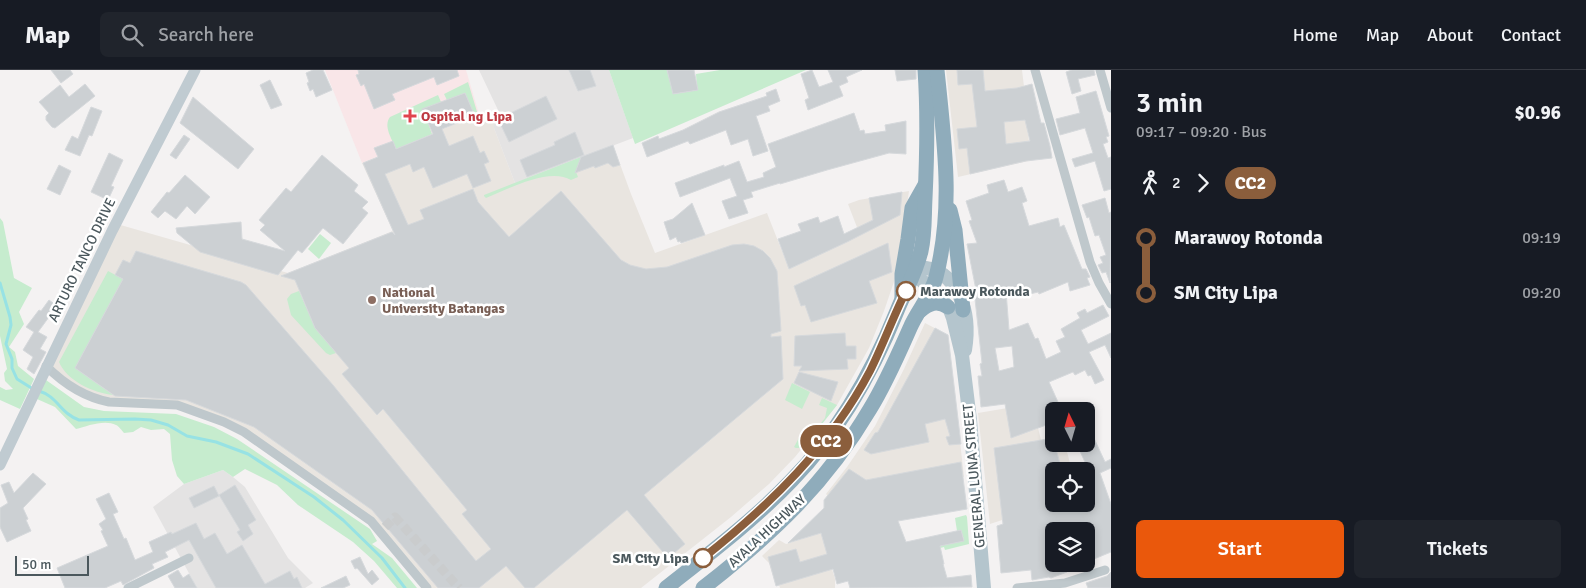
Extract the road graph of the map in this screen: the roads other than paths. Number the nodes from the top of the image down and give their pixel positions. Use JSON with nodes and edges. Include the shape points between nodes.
{"nodes":[{"id":1,"x":195,"y":70,"type":"edge"},
{"id":2,"x":925,"y":70,"type":"edge"},
{"id":3,"x":937,"y":70,"type":"edge"},
{"id":4,"x":1035,"y":70,"type":"edge"},
{"id":5,"x":1100,"y":70,"type":"edge"},
{"id":6,"x":1111,"y":108,"type":"edge"},
{"id":7,"x":926,"y":183,"type":"junction"},
{"id":8,"x":947,"y":196,"type":"junction"},
{"id":9,"x":924,"y":220,"type":"junction"},
{"id":10,"x":945,"y":221,"type":"junction"},
{"id":11,"x":916,"y":268,"type":"junction"},
{"id":12,"x":938,"y":270,"type":"junction"},
{"id":13,"x":932,"y":289,"type":"junction"},
{"id":14,"x":901,"y":301,"type":"junction"},
{"id":15,"x":1111,"y":304,"type":"edge"},
{"id":16,"x":948,"y":307,"type":"junction"},
{"id":17,"x":964,"y":310,"type":"junction"},
{"id":18,"x":916,"y":314,"type":"junction"},
{"id":19,"x":963,"y":363,"type":"junction"},
{"id":20,"x":46,"y":366,"type":"junction"},
{"id":21,"x":1,"y":458,"type":"edge"},
{"id":22,"x":385,"y":527,"type":"dead end"},
{"id":23,"x":384,"y":537,"type":"junction"},
{"id":24,"x":189,"y":558,"type":"dead end"},
{"id":25,"x":1104,"y":570,"type":"dead end"},
{"id":26,"x":128,"y":588,"type":"edge"},
{"id":27,"x":427,"y":588,"type":"edge"},
{"id":28,"x":666,"y":588,"type":"edge"},
{"id":29,"x":702,"y":588,"type":"edge"},
{"id":30,"x":984,"y":588,"type":"edge"},
{"id":31,"x":1017,"y":588,"type":"edge"}],
"edges":[{"from":1,"to":20,"type":"street","name":"ARTURO TANCO DRIVE"},
{"from":2,"to":7,"type":"highway","name":"AYALA HIGHWAY"},
{"from":3,"to":8,"type":"highway"},
{"from":4,"to":15,"type":"street","via":[[1090,262]]},
{"from":5,"to":6,"type":"street"},
{"from":7,"to":9,"type":"highway","name":"AYALA HIGHWAY"},
{"from":7,"to":14,"type":"highway","via":[[912,208],[902,270]]},
{"from":8,"to":10,"type":"highway","name":"AYALA HIGHWAY"},
{"from":8,"to":17,"type":"highway","via":[[955,230]]},
{"from":9,"to":10,"type":"highway","via":[[927,229],[935,232],[942,229]]},
{"from":9,"to":11,"type":"highway","name":"AYALA HIGHWAY"},
{"from":10,"to":12,"type":"highway","name":"AYALA HIGHWAY"},
{"from":11,"to":12,"type":"main road"},
{"from":11,"to":13,"type":"main road","name":"GENERAL LUNA STREET","via":[[919,278]]},
{"from":11,"to":14,"type":"highway","name":"AYALA HIGHWAY"},
{"from":12,"to":13,"type":"highway","name":"AYALA HIGHWAY"},
{"from":12,"to":17,"type":"main road","name":"GENERAL LUNA STREET","via":[[953,284]]},
{"from":13,"to":16,"type":"main road","name":"GENERAL LUNA STREET"},
{"from":13,"to":18,"type":"highway","name":"AYALA HIGHWAY"},
{"from":14,"to":28,"type":"highway","name":"AYALA HIGHWAY","via":[[870,371],[848,410],[817,452],[756,514]]},
{"from":16,"to":18,"type":"highway","via":[[934,303]]},
{"from":16,"to":19,"type":"main road","name":"GENERAL LUNA STREET"},
{"from":17,"to":19,"type":"main road","name":"GENERAL LUNA STREET","via":[[966,340]]},
{"from":18,"to":29,"type":"highway","name":"AYALA HIGHWAY","via":[[871,408],[843,451],[784,520]]},
{"from":19,"to":30,"type":"main road","name":"GENERAL LUNA STREET"},
{"from":20,"to":21,"type":"street","name":"ARTURO TANCO DRIVE"},
{"from":20,"to":23,"type":"street","via":[[68,384],[98,400],[177,405],[233,427],[362,514]]},
{"from":22,"to":23,"type":"street"},
{"from":23,"to":27,"type":"street"},
{"from":24,"to":26,"type":"street"},
{"from":25,"to":31,"type":"street","via":[[1065,583]]}]}
